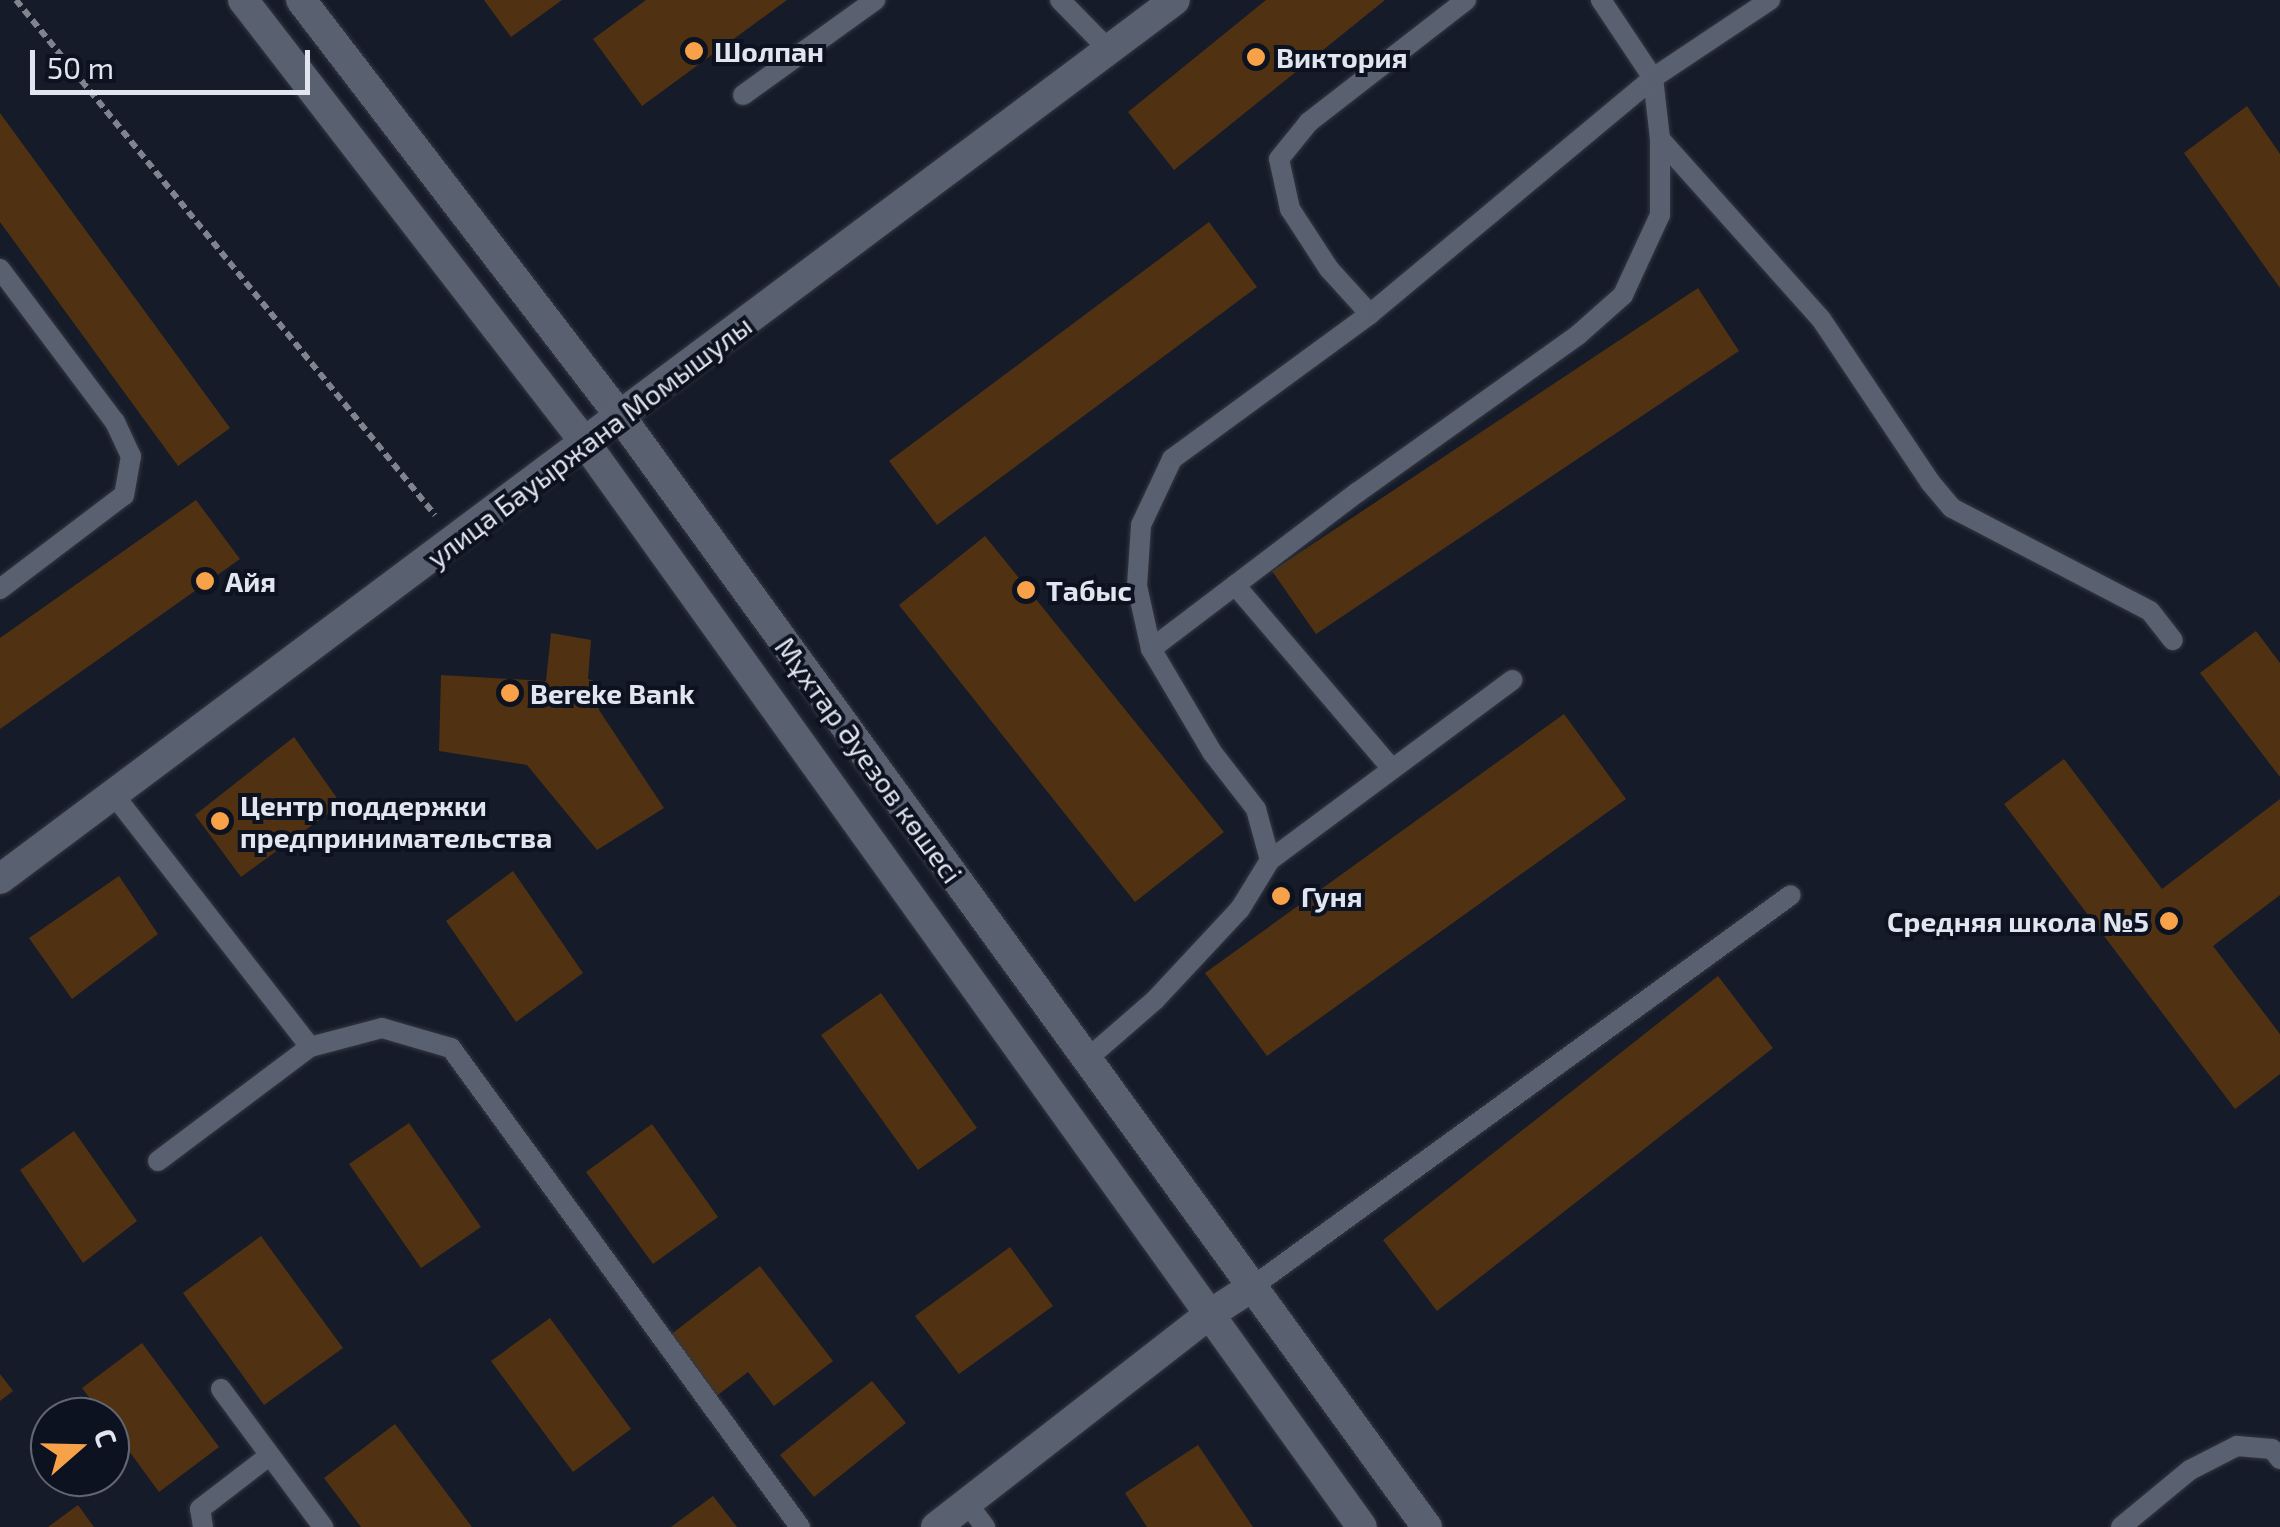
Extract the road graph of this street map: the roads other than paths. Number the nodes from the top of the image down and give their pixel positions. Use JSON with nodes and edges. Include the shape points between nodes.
{"nodes":[{"id":1,"x":243,"y":0,"type":"edge"},
{"id":2,"x":301,"y":0,"type":"edge"},
{"id":3,"x":875,"y":0,"type":"edge"},
{"id":4,"x":1060,"y":0,"type":"edge"},
{"id":5,"x":1176,"y":0,"type":"edge"},
{"id":6,"x":1466,"y":0,"type":"edge"},
{"id":7,"x":1601,"y":0,"type":"edge"},
{"id":8,"x":1770,"y":0,"type":"edge"},
{"id":9,"x":1109,"y":50,"type":"junction"},
{"id":10,"x":1653,"y":78,"type":"junction"},
{"id":11,"x":743,"y":96,"type":"dead end"},
{"id":12,"x":1660,"y":140,"type":"junction"},
{"id":13,"x":0,"y":269,"type":"edge"},
{"id":14,"x":1370,"y":314,"type":"junction"},
{"id":15,"x":620,"y":416,"type":"junction"},
{"id":16,"x":586,"y":444,"type":"junction"},
{"id":17,"x":1235,"y":586,"type":"junction"},
{"id":18,"x":0,"y":589,"type":"edge"},
{"id":19,"x":2173,"y":640,"type":"dead end"},
{"id":20,"x":1151,"y":649,"type":"junction"},
{"id":21,"x":1512,"y":680,"type":"dead end"},
{"id":22,"x":1392,"y":769,"type":"junction"},
{"id":23,"x":114,"y":794,"type":"junction"},
{"id":24,"x":1270,"y":860,"type":"junction"},
{"id":25,"x":0,"y":880,"type":"edge"},
{"id":26,"x":1791,"y":895,"type":"dead end"},
{"id":27,"x":310,"y":1047,"type":"junction"},
{"id":28,"x":1086,"y":1060,"type":"junction"},
{"id":29,"x":158,"y":1162,"type":"dead end"},
{"id":30,"x":1252,"y":1287,"type":"junction"},
{"id":31,"x":1207,"y":1316,"type":"junction"},
{"id":32,"x":222,"y":1389,"type":"dead end"},
{"id":33,"x":270,"y":1456,"type":"junction"},
{"id":34,"x":2280,"y":1458,"type":"edge"},
{"id":35,"x":976,"y":1515,"type":"edge"},
{"id":36,"x":203,"y":1527,"type":"edge"},
{"id":37,"x":323,"y":1527,"type":"edge"},
{"id":38,"x":800,"y":1527,"type":"edge"},
{"id":39,"x":936,"y":1527,"type":"edge"},
{"id":40,"x":1362,"y":1527,"type":"edge"},
{"id":41,"x":1426,"y":1527,"type":"edge"},
{"id":42,"x":2121,"y":1527,"type":"edge"}],
"edges":[{"from":1,"to":16,"type":"street","name":"Мұхтар Әуезов көшесі"},
{"from":2,"to":15,"type":"street","name":"Мұхтар Әуезов көшесі"},
{"from":3,"to":11,"type":"lane"},
{"from":4,"to":9,"type":"lane"},
{"from":5,"to":9,"type":"street","name":"улица Бауыржана Момышулы"},
{"from":6,"to":14,"type":"lane","via":[[1309,122],[1279,160],[1290,209],[1329,269]]},
{"from":7,"to":10,"type":"lane"},
{"from":8,"to":10,"type":"lane"},
{"from":9,"to":15,"type":"street","name":"улица Бауыржана Момышулы"},
{"from":10,"to":12,"type":"lane"},
{"from":10,"to":14,"type":"lane"},
{"from":12,"to":17,"type":"lane","via":[[1660,215],[1623,295]]},
{"from":12,"to":19,"type":"lane","via":[[1821,319],[1952,508],[2150,611]]},
{"from":13,"to":18,"type":"lane","via":[[115,422],[131,456],[124,495]]},
{"from":14,"to":20,"type":"lane","via":[[1172,459],[1141,525],[1137,586]]},
{"from":15,"to":16,"type":"street","name":"улица Бауыржана Момышулы"},
{"from":15,"to":28,"type":"street","name":"Мұхтар Әуезов көшесі"},
{"from":16,"to":23,"type":"street","name":"улица Бауыржана Момышулы"},
{"from":16,"to":31,"type":"street","name":"Мұхтар Әуезов көшесі"},
{"from":17,"to":20,"type":"lane"},
{"from":17,"to":22,"type":"lane"},
{"from":20,"to":24,"type":"lane","via":[[1212,752],[1256,809]]},
{"from":21,"to":22,"type":"lane"},
{"from":22,"to":24,"type":"lane"},
{"from":23,"to":25,"type":"street","name":"улица Бауыржана Момышулы"},
{"from":23,"to":27,"type":"lane"},
{"from":24,"to":28,"type":"lane","via":[[1228,922],[1155,1000]]},
{"from":26,"to":30,"type":"lane"},
{"from":27,"to":29,"type":"lane"},
{"from":27,"to":38,"type":"lane","via":[[382,1028],[451,1048]]},
{"from":28,"to":30,"type":"street","name":"Мұхтар Әуезов көшесі"},
{"from":30,"to":31,"type":"street"},
{"from":30,"to":41,"type":"street","name":"Мұхтар Әуезов көшесі"},
{"from":31,"to":35,"type":"street"},
{"from":31,"to":40,"type":"street","name":"Мұхтар Әуезов көшесі"},
{"from":32,"to":33,"type":"lane"},
{"from":33,"to":36,"type":"lane","via":[[200,1509]]},
{"from":33,"to":37,"type":"lane"},
{"from":34,"to":42,"type":"lane","via":[[2272,1449],[2237,1446],[2190,1470]]},
{"from":35,"to":39,"type":"street"}]}
